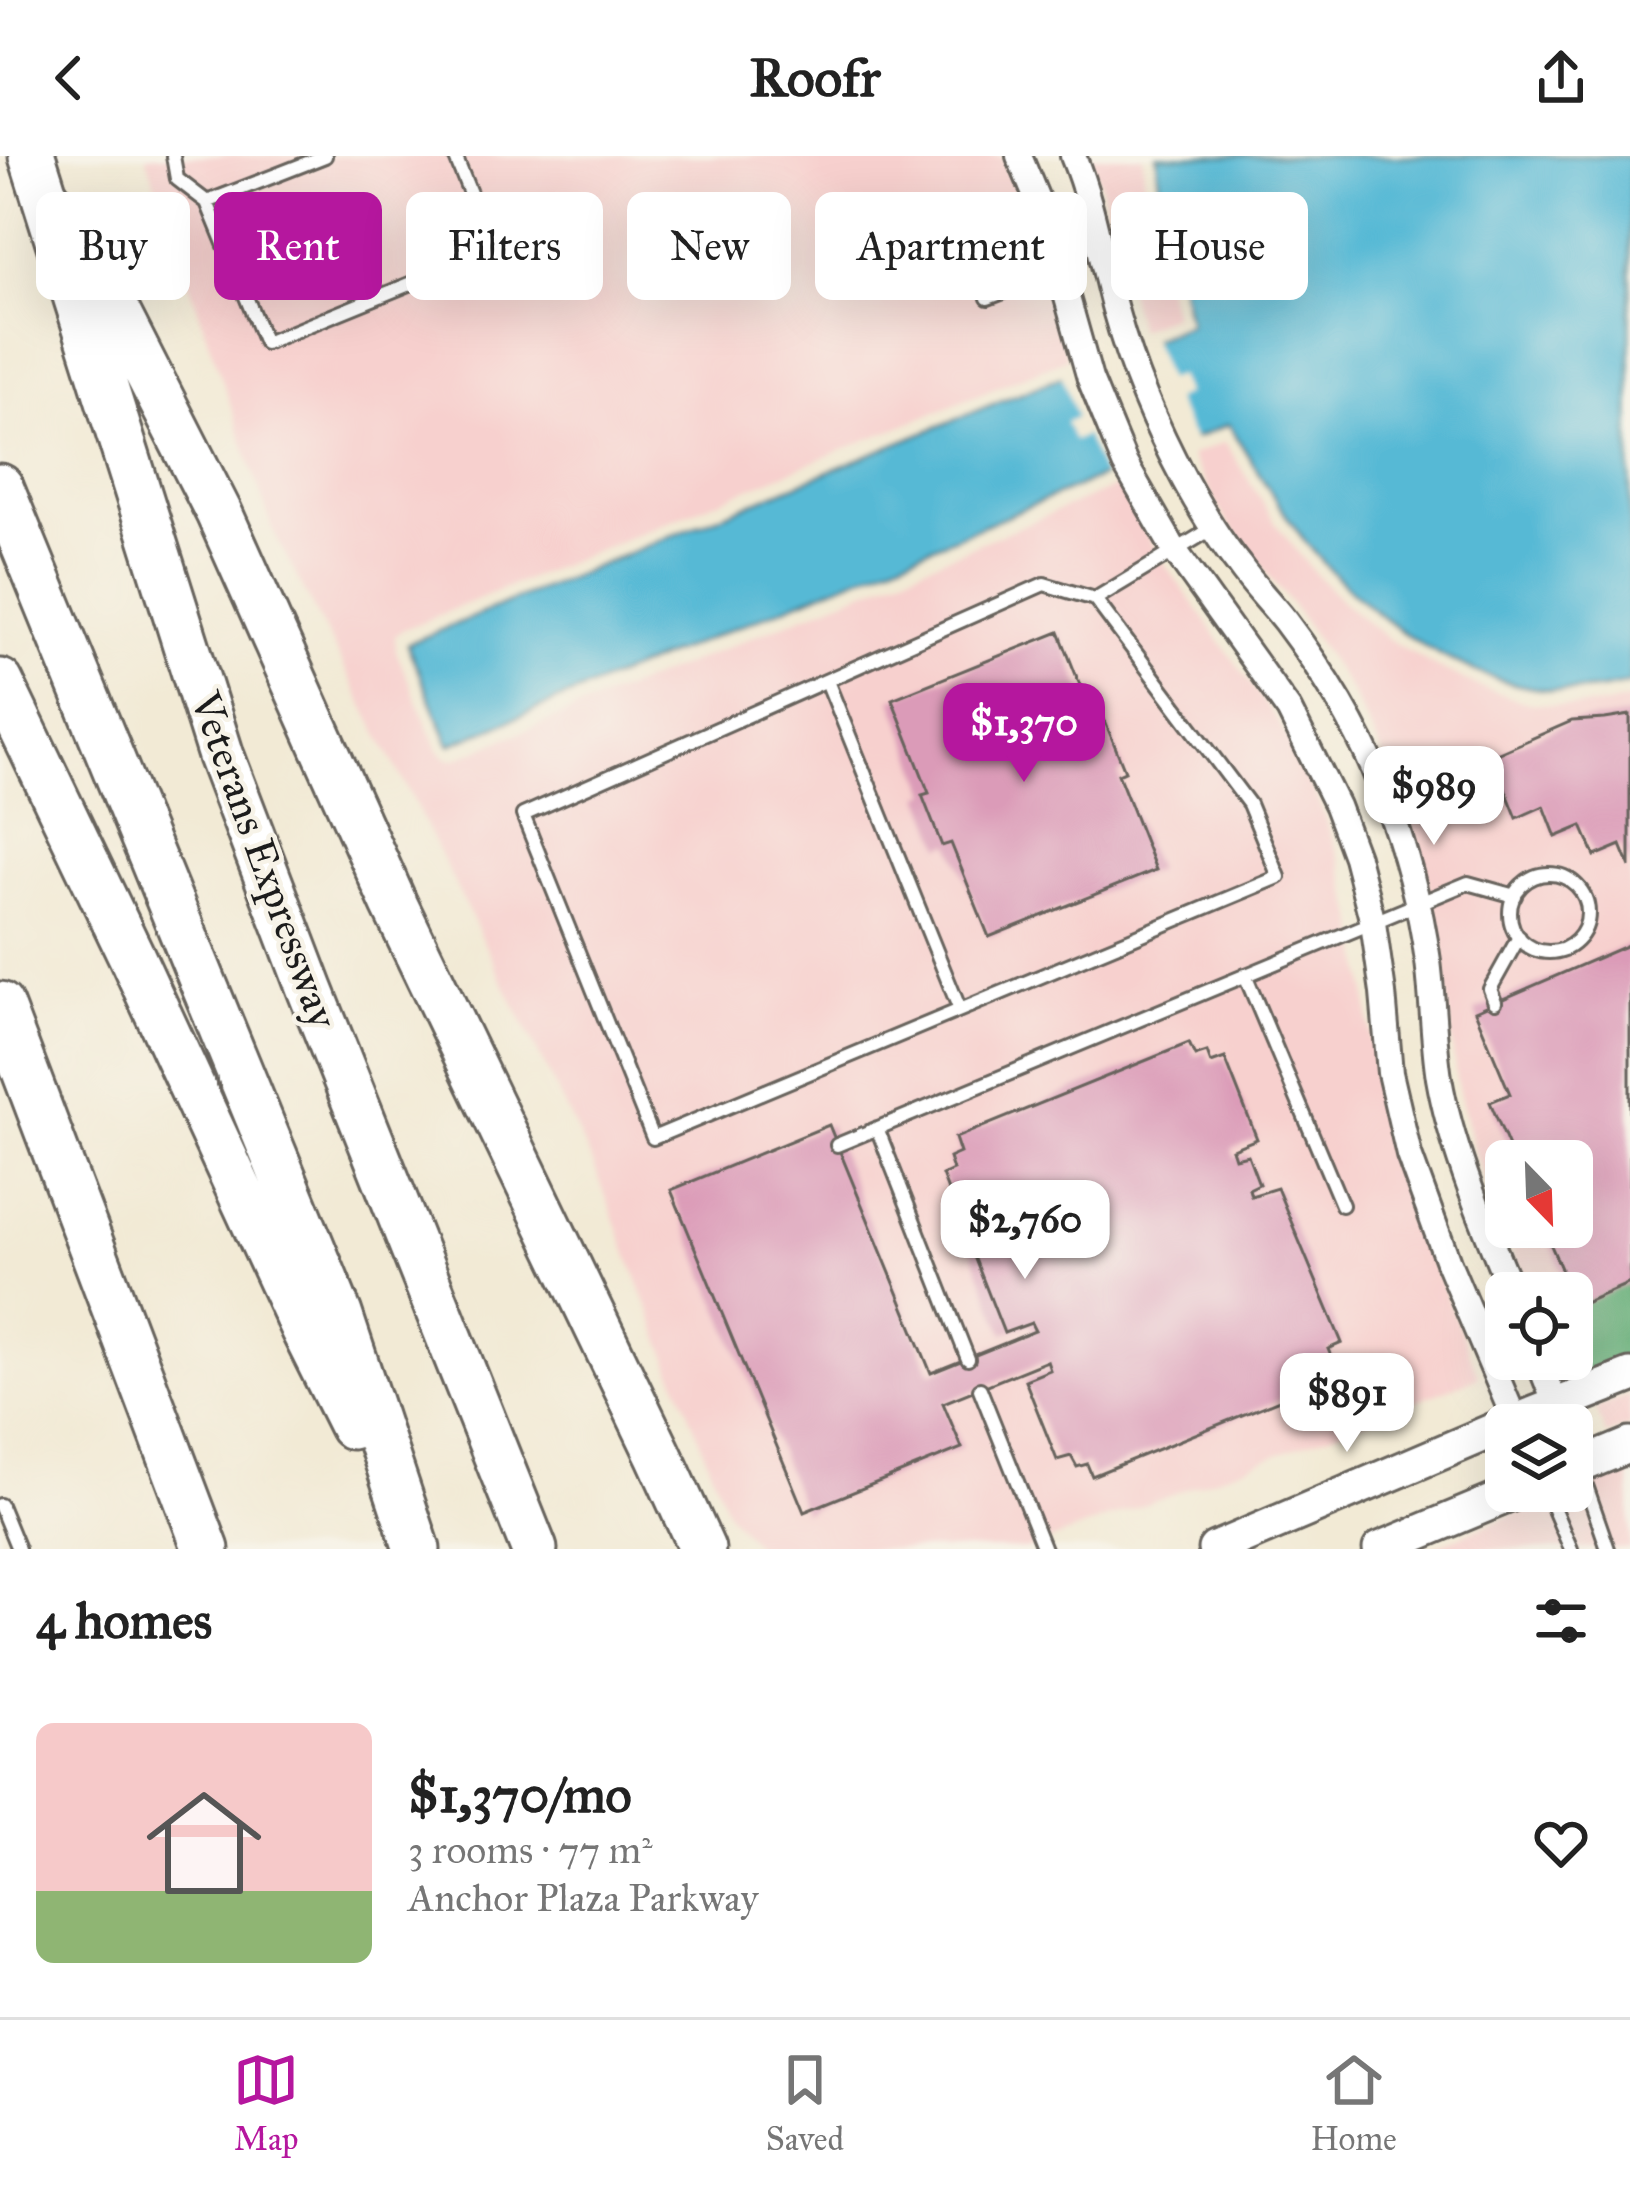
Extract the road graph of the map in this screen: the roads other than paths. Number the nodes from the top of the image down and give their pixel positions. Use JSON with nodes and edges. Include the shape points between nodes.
{"nodes":[{"id":1,"x":173,"y":156,"type":"edge"},
{"id":2,"x":326,"y":156,"type":"edge"},
{"id":3,"x":455,"y":156,"type":"edge"},
{"id":4,"x":1019,"y":156,"type":"edge"},
{"id":5,"x":1072,"y":156,"type":"edge"},
{"id":6,"x":39,"y":176,"type":"edge"},
{"id":7,"x":1034,"y":192,"type":"edge"},
{"id":8,"x":207,"y":202,"type":"junction"},
{"id":9,"x":1068,"y":300,"type":"edge"},
{"id":10,"x":0,"y":487,"type":"edge"},
{"id":11,"x":1213,"y":528,"type":"junction"},
{"id":12,"x":1175,"y":551,"type":"junction"},
{"id":13,"x":1095,"y":598,"type":"junction"},
{"id":14,"x":827,"y":681,"type":"junction"},
{"id":15,"x":0,"y":682,"type":"edge"},
{"id":16,"x":1515,"y":896,"type":"junction"},
{"id":17,"x":1418,"y":903,"type":"junction"},
{"id":18,"x":1373,"y":923,"type":"junction"},
{"id":19,"x":1519,"y":937,"type":"junction"},
{"id":20,"x":1245,"y":975,"type":"junction"},
{"id":21,"x":1495,"y":1002,"type":"dead end"},
{"id":22,"x":0,"y":1005,"type":"edge"},
{"id":23,"x":960,"y":1010,"type":"junction"},
{"id":24,"x":877,"y":1127,"type":"junction"},
{"id":25,"x":837,"y":1145,"type":"dead end"},
{"id":26,"x":1342,"y":1204,"type":"dead end"},
{"id":27,"x":1504,"y":1272,"type":"edge"},
{"id":28,"x":968,"y":1359,"type":"dead end"},
{"id":29,"x":1630,"y":1376,"type":"edge"},
{"id":30,"x":980,"y":1389,"type":"dead end"},
{"id":31,"x":1503,"y":1404,"type":"edge"},
{"id":32,"x":1580,"y":1404,"type":"edge"},
{"id":33,"x":1485,"y":1435,"type":"edge"},
{"id":34,"x":1630,"y":1445,"type":"edge"},
{"id":35,"x":659,"y":1455,"type":"junction"},
{"id":36,"x":1593,"y":1456,"type":"edge"},
{"id":37,"x":0,"y":1505,"type":"edge"},
{"id":38,"x":1485,"y":1506,"type":"edge"},
{"id":39,"x":1593,"y":1510,"type":"edge"},
{"id":40,"x":1555,"y":1512,"type":"edge"},
{"id":41,"x":416,"y":1544,"type":"edge"},
{"id":42,"x":18,"y":1549,"type":"edge"},
{"id":43,"x":206,"y":1549,"type":"edge"},
{"id":44,"x":534,"y":1549,"type":"edge"},
{"id":45,"x":702,"y":1549,"type":"edge"},
{"id":46,"x":737,"y":1549,"type":"edge"},
{"id":47,"x":1044,"y":1549,"type":"edge"},
{"id":48,"x":1215,"y":1549,"type":"edge"},
{"id":49,"x":1380,"y":1549,"type":"edge"},
{"id":50,"x":1571,"y":1549,"type":"edge"},
{"id":51,"x":1608,"y":1549,"type":"edge"}],
"edges":[{"from":1,"to":8,"type":"lane","via":[[177,179]]},
{"from":2,"to":8,"type":"lane"},
{"from":3,"to":8,"type":"lane","via":[[493,250],[265,343]]},
{"from":4,"to":7,"type":"street"},
{"from":5,"to":11,"type":"street","via":[[1143,388]]},
{"from":6,"to":35,"type":"highway","via":[[219,514],[394,904]]},
{"from":6,"to":44,"type":"highway","name":"Veterans Expressway","via":[[221,756]]},
{"from":9,"to":12,"type":"street","via":[[1103,416]]},
{"from":10,"to":41,"type":"highway","via":[[338,1314]]},
{"from":11,"to":12,"type":"lane"},
{"from":11,"to":17,"type":"street","via":[[1339,702],[1382,787]]},
{"from":12,"to":13,"type":"lane"},
{"from":12,"to":18,"type":"street","via":[[1303,734],[1347,833]]},
{"from":13,"to":14,"type":"lane","via":[[1044,584]]},
{"from":13,"to":23,"type":"lane","via":[[1249,804],[1279,878]]},
{"from":14,"to":23,"type":"lane"},
{"from":14,"to":23,"type":"lane","via":[[523,815],[653,1138]]},
{"from":15,"to":41,"type":"highway","via":[[304,1330]]},
{"from":16,"to":17,"type":"lane","via":[[1468,883]]},
{"from":16,"to":19,"type":"lane","via":[[1511,922]]},
{"from":16,"to":19,"type":"lane","via":[[1532,878],[1550,874],[1575,884],[1588,909],[1582,934],[1565,948],[1543,952]]},
{"from":17,"to":18,"type":"lane"},
{"from":17,"to":27,"type":"street","via":[[1448,1117]]},
{"from":18,"to":20,"type":"lane"},
{"from":18,"to":31,"type":"street","via":[[1401,1127]]},
{"from":19,"to":21,"type":"lane","via":[[1490,989]]},
{"from":20,"to":24,"type":"lane"},
{"from":20,"to":26,"type":"lane"},
{"from":22,"to":43,"type":"highway"},
{"from":24,"to":25,"type":"lane"},
{"from":24,"to":28,"type":"lane"},
{"from":29,"to":32,"type":"main road"},
{"from":30,"to":47,"type":"lane"},
{"from":33,"to":48,"type":"main road"},
{"from":34,"to":36,"type":"main road"},
{"from":35,"to":45,"type":"highway"},
{"from":35,"to":46,"type":"highway"},
{"from":37,"to":42,"type":"lane"},
{"from":38,"to":49,"type":"main road"},
{"from":39,"to":51,"type":"lane"},
{"from":40,"to":50,"type":"lane"}]}
